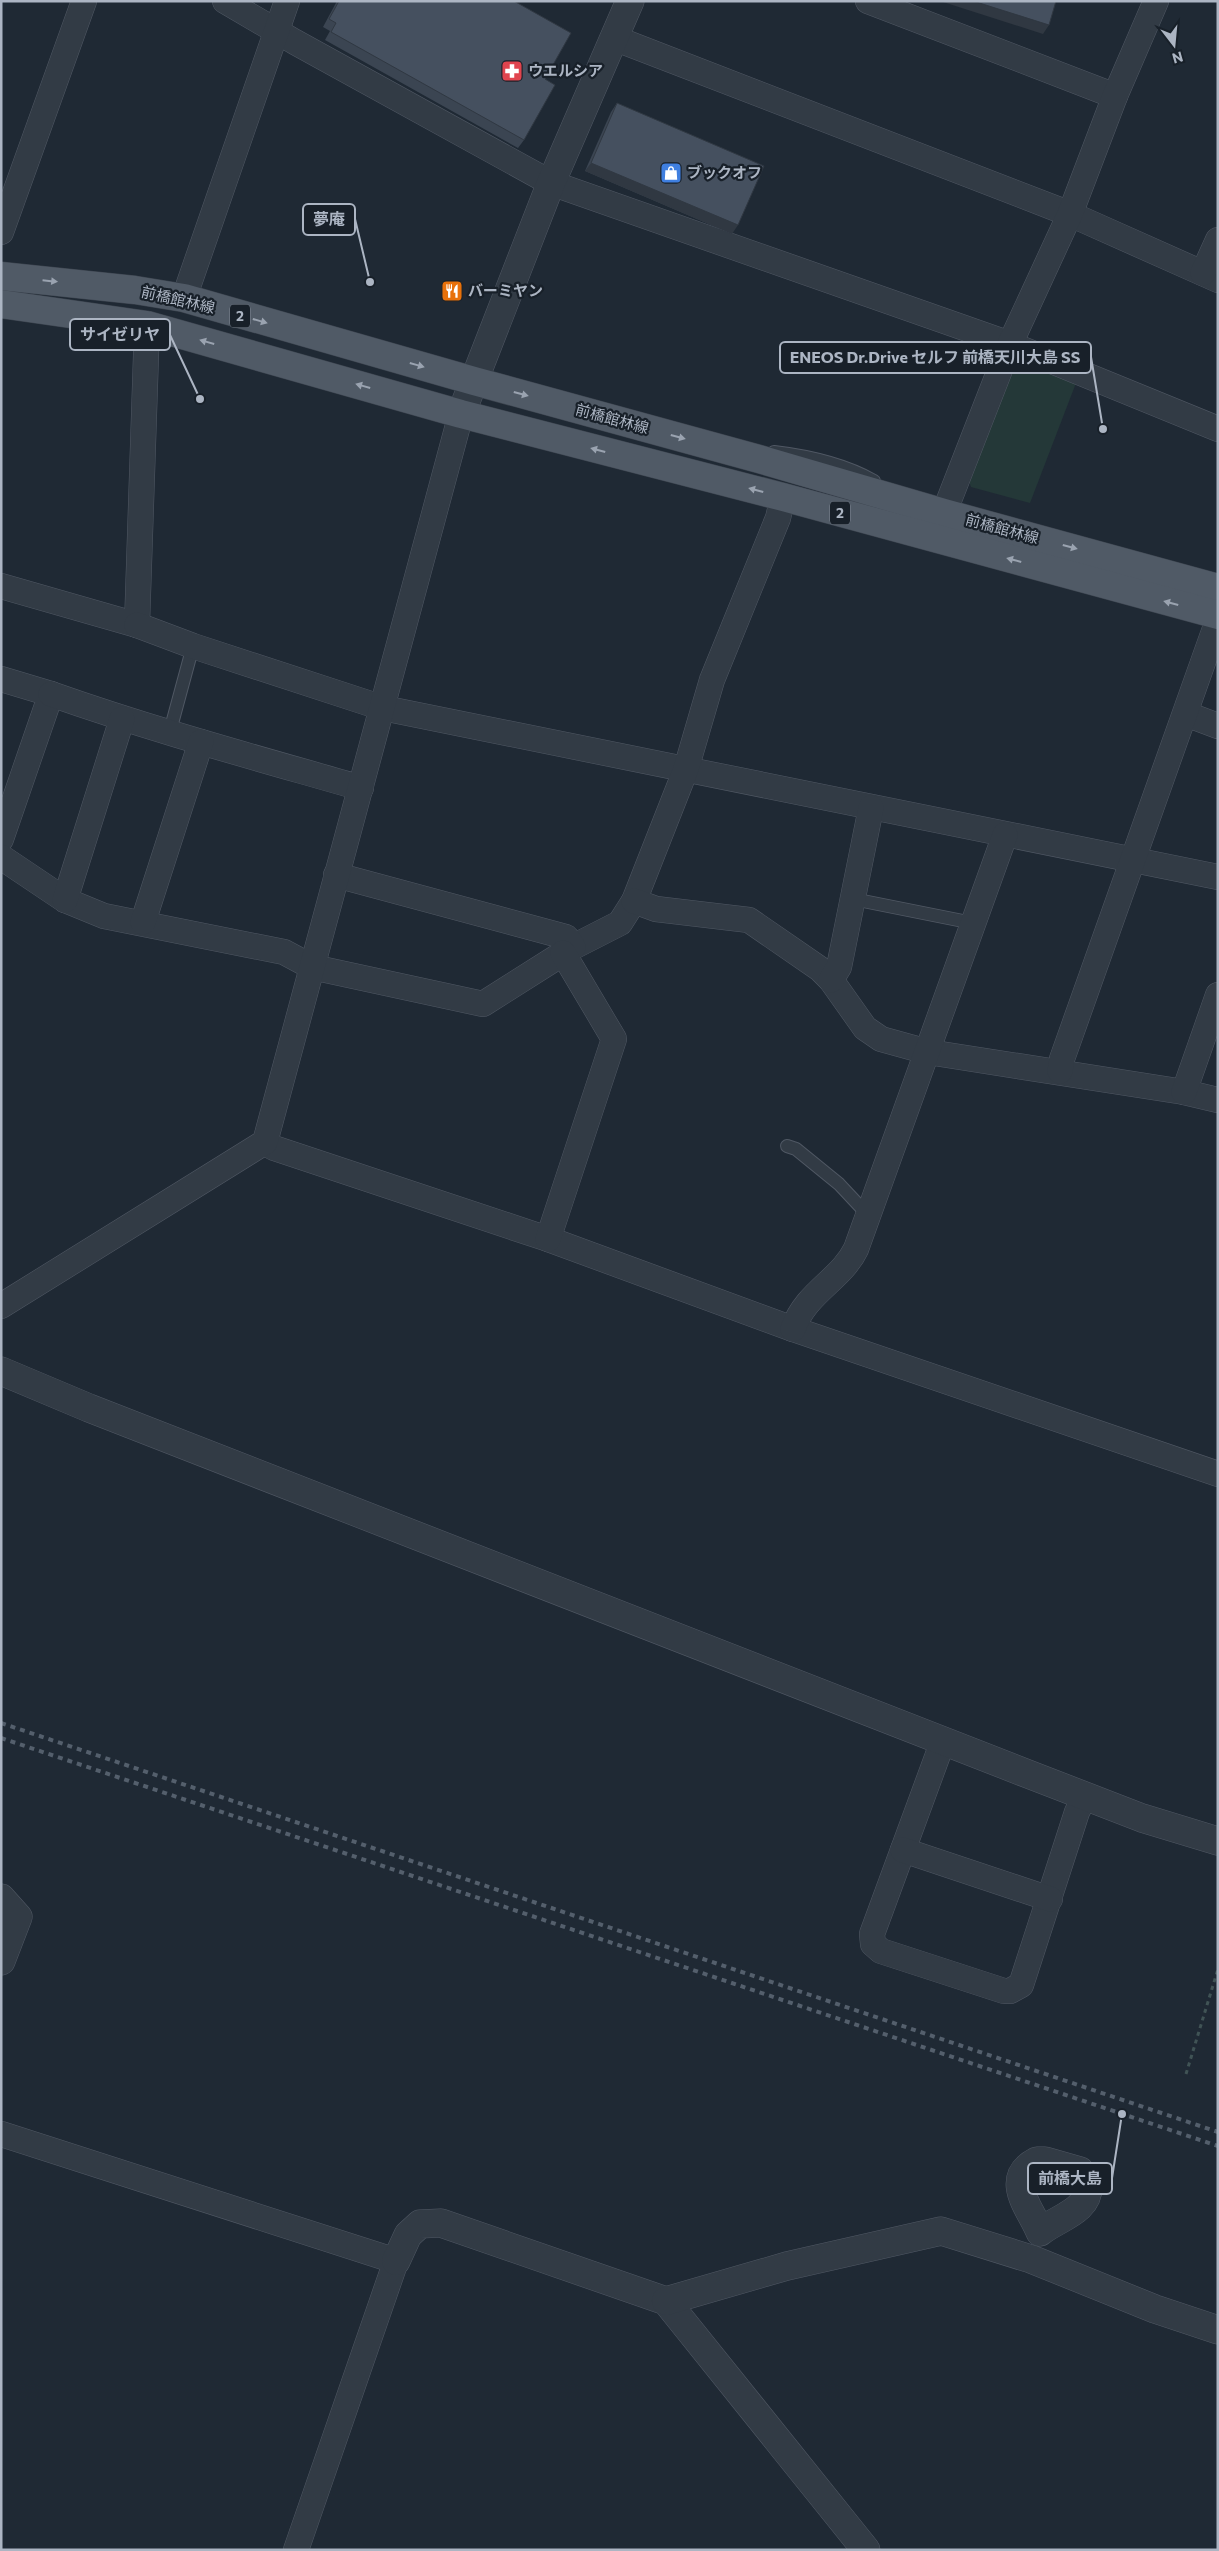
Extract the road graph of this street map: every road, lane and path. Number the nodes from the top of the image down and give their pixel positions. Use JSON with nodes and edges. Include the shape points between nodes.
{"nodes":[{"id":1,"x":84,"y":1,"type":"edge"},
{"id":2,"x":225,"y":1,"type":"edge"},
{"id":3,"x":287,"y":1,"type":"edge"},
{"id":4,"x":630,"y":1,"type":"edge"},
{"id":5,"x":868,"y":1,"type":"edge"},
{"id":6,"x":1156,"y":1,"type":"edge"},
{"id":7,"x":276,"y":31,"type":"junction"},
{"id":8,"x":614,"y":38,"type":"junction"},
{"id":9,"x":1115,"y":96,"type":"junction"},
{"id":10,"x":551,"y":183,"type":"junction"},
{"id":11,"x":1070,"y":214,"type":"junction"},
{"id":12,"x":1,"y":232,"type":"edge"},
{"id":13,"x":1218,"y":240,"type":"edge"},
{"id":14,"x":1,"y":276,"type":"edge"},
{"id":15,"x":1211,"y":276,"type":"edge"},
{"id":16,"x":184,"y":298,"type":"junction"},
{"id":17,"x":1,"y":304,"type":"edge"},
{"id":18,"x":147,"y":325,"type":"junction"},
{"id":19,"x":1010,"y":344,"type":"junction"},
{"id":20,"x":474,"y":381,"type":"junction"},
{"id":21,"x":461,"y":414,"type":"junction"},
{"id":22,"x":1218,"y":429,"type":"edge"},
{"id":23,"x":783,"y":498,"type":"junction"},
{"id":24,"x":944,"y":513,"type":"junction"},
{"id":25,"x":1,"y":586,"type":"edge"},
{"id":26,"x":1218,"y":588,"type":"edge"},
{"id":27,"x":1218,"y":615,"type":"edge"},
{"id":28,"x":1218,"y":620,"type":"edge"},
{"id":29,"x":137,"y":625,"type":"junction"},
{"id":30,"x":193,"y":646,"type":"junction"},
{"id":31,"x":1,"y":680,"type":"edge"},
{"id":32,"x":51,"y":694,"type":"junction"},
{"id":33,"x":383,"y":708,"type":"junction"},
{"id":34,"x":1186,"y":714,"type":"junction"},
{"id":35,"x":122,"y":719,"type":"junction"},
{"id":36,"x":1218,"y":726,"type":"edge"},
{"id":37,"x":170,"y":731,"type":"junction"},
{"id":38,"x":201,"y":742,"type":"junction"},
{"id":39,"x":686,"y":769,"type":"junction"},
{"id":40,"x":361,"y":788,"type":"junction"},
{"id":41,"x":871,"y":808,"type":"junction"},
{"id":42,"x":1005,"y":835,"type":"junction"},
{"id":43,"x":1,"y":839,"type":"edge"},
{"id":44,"x":1,"y":857,"type":"edge"},
{"id":45,"x":1133,"y":860,"type":"junction"},
{"id":46,"x":336,"y":875,"type":"junction"},
{"id":47,"x":1218,"y":877,"type":"edge"},
{"id":48,"x":853,"y":899,"type":"junction"},
{"id":49,"x":66,"y":900,"type":"junction"},
{"id":50,"x":634,"y":901,"type":"junction"},
{"id":51,"x":144,"y":922,"type":"junction"},
{"id":52,"x":973,"y":923,"type":"junction"},
{"id":53,"x":568,"y":950,"type":"junction"},
{"id":54,"x":312,"y":967,"type":"junction"},
{"id":55,"x":831,"y":980,"type":"junction"},
{"id":56,"x":1218,"y":995,"type":"edge"},
{"id":57,"x":928,"y":1052,"type":"junction"},
{"id":58,"x":1060,"y":1071,"type":"junction"},
{"id":59,"x":1184,"y":1092,"type":"junction"},
{"id":60,"x":1218,"y":1100,"type":"edge"},
{"id":61,"x":265,"y":1142,"type":"junction"},
{"id":62,"x":787,"y":1146,"type":"dead end"},
{"id":63,"x":868,"y":1215,"type":"junction"},
{"id":64,"x":548,"y":1240,"type":"junction"},
{"id":65,"x":1,"y":1306,"type":"edge"},
{"id":66,"x":793,"y":1329,"type":"junction"},
{"id":67,"x":1,"y":1371,"type":"edge"},
{"id":68,"x":1218,"y":1474,"type":"edge"},
{"id":69,"x":943,"y":1741,"type":"junction"},
{"id":70,"x":1085,"y":1796,"type":"junction"},
{"id":71,"x":1218,"y":1842,"type":"edge"},
{"id":72,"x":903,"y":1850,"type":"junction"},
{"id":73,"x":1,"y":1898,"type":"edge"},
{"id":74,"x":1050,"y":1899,"type":"junction"},
{"id":75,"x":1,"y":1961,"type":"edge"},
{"id":76,"x":1218,"y":1969,"type":"edge"},
{"id":77,"x":1186,"y":2074,"type":"dead end"},
{"id":78,"x":1,"y":2134,"type":"edge"},
{"id":79,"x":1040,"y":2232,"type":"dead end"},
{"id":80,"x":1031,"y":2259,"type":"junction"},
{"id":81,"x":396,"y":2261,"type":"junction"},
{"id":82,"x":666,"y":2300,"type":"junction"},
{"id":83,"x":1218,"y":2330,"type":"edge"},
{"id":84,"x":296,"y":2550,"type":"edge"},
{"id":85,"x":866,"y":2550,"type":"edge"}],
"edges":[{"from":1,"to":12,"type":"street"},
{"from":2,"to":7,"type":"street"},
{"from":3,"to":7,"type":"street"},
{"from":4,"to":8,"type":"street"},
{"from":5,"to":9,"type":"street"},
{"from":6,"to":9,"type":"street"},
{"from":7,"to":10,"type":"street"},
{"from":7,"to":16,"type":"street"},
{"from":8,"to":10,"type":"street"},
{"from":8,"to":11,"type":"street"},
{"from":9,"to":11,"type":"street"},
{"from":10,"to":19,"type":"street"},
{"from":10,"to":20,"type":"street"},
{"from":11,"to":15,"type":"street"},
{"from":11,"to":19,"type":"street"},
{"from":13,"to":15,"type":"street"},
{"from":14,"to":16,"type":"main road","name":"前橋館林線","number":"2","one_way":true},
{"from":16,"to":20,"type":"main road","name":"前橋館林線","number":"2","one_way":true},
{"from":17,"to":18,"type":"main road","name":"前橋館林線","number":"2"},
{"from":21,"to":18,"type":"main road","name":"前橋館林線","number":"2","one_way":true},
{"from":18,"to":29,"type":"street"},
{"from":19,"to":22,"type":"street"},
{"from":19,"to":24,"type":"street"},
{"from":20,"to":21,"type":"street"},
{"from":20,"to":24,"type":"main road","name":"前橋館林線","number":"2","one_way":true},
{"from":23,"to":21,"type":"main road","name":"前橋館林線","number":"2","one_way":true},
{"from":21,"to":33,"type":"street"},
{"from":27,"to":23,"type":"main road","name":"前橋館林線","number":"2","one_way":true},
{"from":23,"to":39,"type":"street","via":[[778,518],[712,680]]},
{"from":24,"to":26,"type":"main road","name":"前橋館林線","number":"2","one_way":true},
{"from":25,"to":29,"type":"street"},
{"from":28,"to":34,"type":"street"},
{"from":29,"to":30,"type":"street"},
{"from":30,"to":33,"type":"street"},
{"from":30,"to":37,"type":"lane"},
{"from":31,"to":32,"type":"street"},
{"from":32,"to":35,"type":"street"},
{"from":32,"to":43,"type":"street"},
{"from":33,"to":39,"type":"street"},
{"from":33,"to":40,"type":"street"},
{"from":34,"to":36,"type":"street"},
{"from":34,"to":45,"type":"street"},
{"from":35,"to":37,"type":"street"},
{"from":35,"to":49,"type":"street"},
{"from":37,"to":38,"type":"street"},
{"from":38,"to":40,"type":"street"},
{"from":38,"to":51,"type":"street"},
{"from":39,"to":41,"type":"street"},
{"from":39,"to":50,"type":"street"},
{"from":40,"to":46,"type":"street"},
{"from":41,"to":42,"type":"street"},
{"from":41,"to":48,"type":"street"},
{"from":42,"to":45,"type":"street"},
{"from":42,"to":52,"type":"street"},
{"from":44,"to":49,"type":"street"},
{"from":45,"to":47,"type":"street"},
{"from":45,"to":58,"type":"street"},
{"from":46,"to":53,"type":"street","via":[[566,937]]},
{"from":46,"to":54,"type":"street"},
{"from":48,"to":52,"type":"lane"},
{"from":48,"to":55,"type":"street","via":[[839,967]]},
{"from":49,"to":51,"type":"street","via":[[104,916]]},
{"from":50,"to":53,"type":"street","via":[[620,923]]},
{"from":50,"to":55,"type":"street","via":[[656,909],[749,920]]},
{"from":51,"to":54,"type":"street","via":[[284,952]]},
{"from":52,"to":57,"type":"street"},
{"from":53,"to":54,"type":"street","via":[[483,1004]]},
{"from":53,"to":64,"type":"street","via":[[614,1039]]},
{"from":54,"to":61,"type":"street"},
{"from":55,"to":57,"type":"street","via":[[869,1033]]},
{"from":56,"to":59,"type":"street"},
{"from":57,"to":58,"type":"street"},
{"from":57,"to":63,"type":"street"},
{"from":58,"to":59,"type":"street"},
{"from":59,"to":60,"type":"street"},
{"from":61,"to":64,"type":"street","via":[[274,1148]]},
{"from":61,"to":65,"type":"street"},
{"from":62,"to":63,"type":"lane","via":[[796,1149],[839,1184]]},
{"from":63,"to":66,"type":"street","via":[[854,1254],[800,1310]]},
{"from":64,"to":66,"type":"street"},
{"from":66,"to":68,"type":"street"},
{"from":67,"to":69,"type":"street"},
{"from":69,"to":70,"type":"street"},
{"from":69,"to":72,"type":"street"},
{"from":70,"to":71,"type":"street"},
{"from":70,"to":74,"type":"street"},
{"from":72,"to":74,"type":"street"},
{"from":72,"to":74,"type":"street","via":[[872,1934],[873,1944],[881,1951],[1010,1991],[1024,1980]]},
{"from":73,"to":75,"type":"street","via":[[18,1917]]},
{"from":76,"to":77,"type":"path"},
{"from":78,"to":81,"type":"street"},
{"from":79,"to":80,"type":"street"},
{"from":80,"to":82,"type":"street","via":[[941,2230],[787,2266]]},
{"from":80,"to":83,"type":"street","via":[[1155,2309]]},
{"from":81,"to":82,"type":"street","via":[[408,2235],[420,2224],[441,2223]]},
{"from":81,"to":84,"type":"street"},
{"from":82,"to":85,"type":"street"}]}
